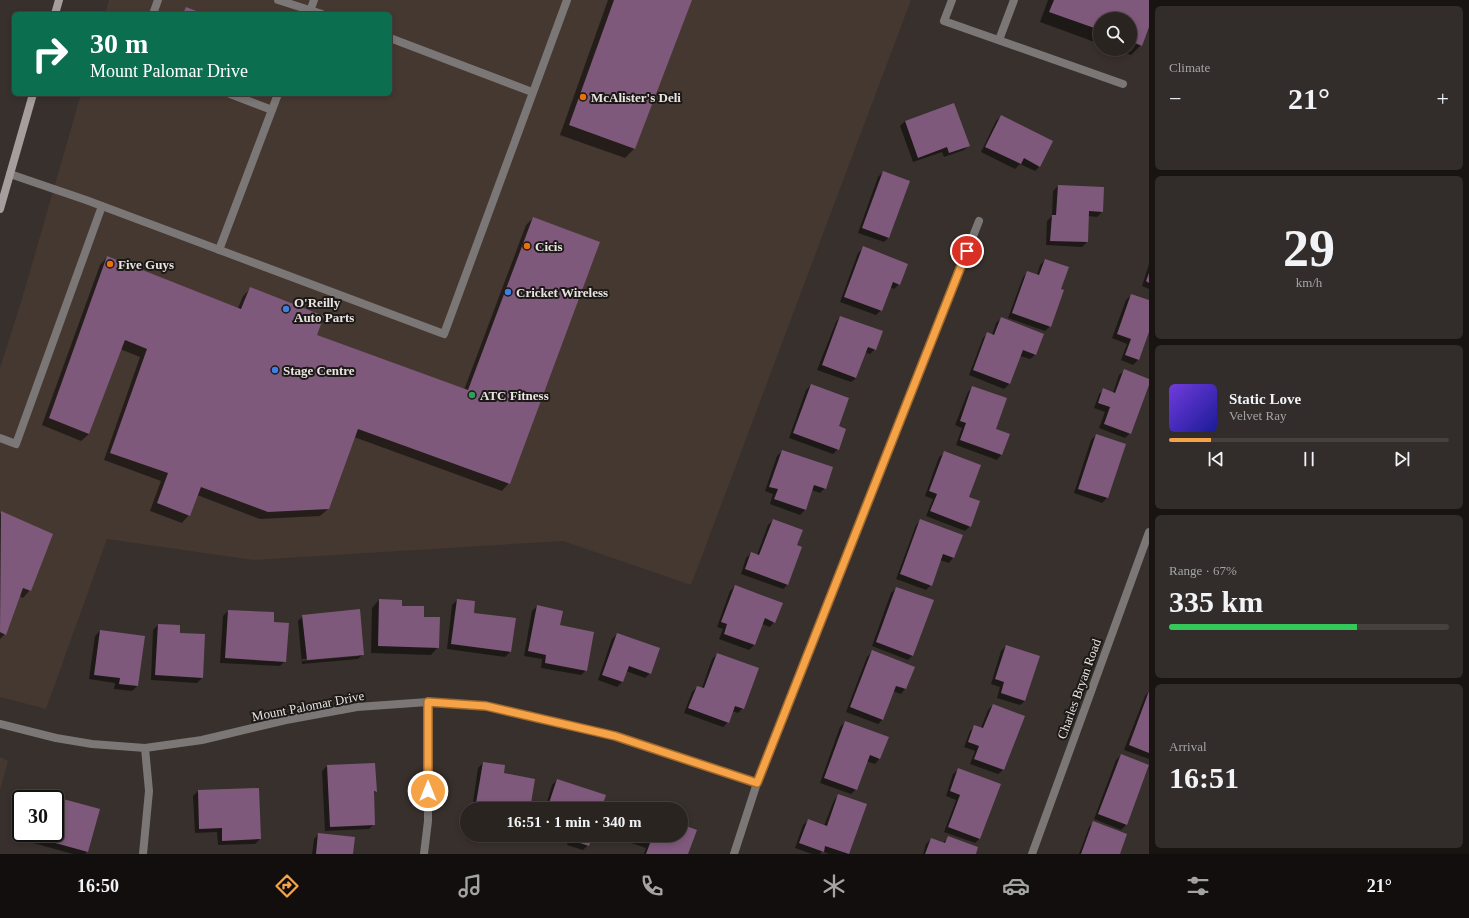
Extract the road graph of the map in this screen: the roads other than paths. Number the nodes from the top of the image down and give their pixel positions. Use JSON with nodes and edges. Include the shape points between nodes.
{"nodes":[{"id":1,"x":59,"y":0,"type":"edge"},
{"id":2,"x":158,"y":0,"type":"edge"},
{"id":3,"x":278,"y":0,"type":"edge"},
{"id":4,"x":314,"y":0,"type":"edge"},
{"id":5,"x":566,"y":0,"type":"edge"},
{"id":6,"x":952,"y":0,"type":"edge"},
{"id":7,"x":1014,"y":0,"type":"edge"},
{"id":8,"x":56,"y":12,"type":"edge"},
{"id":9,"x":154,"y":12,"type":"edge"},
{"id":10,"x":310,"y":12,"type":"edge"},
{"id":11,"x":392,"y":39,"type":"edge"},
{"id":12,"x":999,"y":40,"type":"junction"},
{"id":13,"x":1123,"y":84,"type":"dead end"},
{"id":14,"x":532,"y":92,"type":"junction"},
{"id":15,"x":32,"y":96,"type":"edge"},
{"id":16,"x":235,"y":96,"type":"edge"},
{"id":17,"x":277,"y":96,"type":"edge"},
{"id":18,"x":272,"y":110,"type":"junction"},
{"id":19,"x":10,"y":174,"type":"junction"},
{"id":20,"x":102,"y":206,"type":"junction"},
{"id":21,"x":0,"y":209,"type":"edge"},
{"id":22,"x":978,"y":221,"type":"dead end"},
{"id":23,"x":219,"y":250,"type":"junction"},
{"id":24,"x":0,"y":438,"type":"edge"},
{"id":25,"x":1149,"y":532,"type":"edge"},
{"id":26,"x":428,"y":702,"type":"junction"},
{"id":27,"x":0,"y":724,"type":"edge"},
{"id":28,"x":145,"y":748,"type":"junction"},
{"id":29,"x":757,"y":783,"type":"junction"},
{"id":30,"x":143,"y":854,"type":"edge"},
{"id":31,"x":424,"y":854,"type":"edge"},
{"id":32,"x":734,"y":854,"type":"edge"},
{"id":33,"x":1032,"y":854,"type":"edge"}],
"edges":[{"from":1,"to":8,"type":"main road"},
{"from":2,"to":9,"type":"street"},
{"from":3,"to":10,"type":"street"},
{"from":4,"to":10,"type":"street"},
{"from":5,"to":14,"type":"street"},
{"from":6,"to":12,"type":"street","via":[[944,21]]},
{"from":7,"to":12,"type":"street"},
{"from":11,"to":14,"type":"street"},
{"from":12,"to":13,"type":"street"},
{"from":14,"to":23,"type":"street","via":[[444,334]]},
{"from":15,"to":19,"type":"main road"},
{"from":16,"to":18,"type":"street"},
{"from":17,"to":18,"type":"street"},
{"from":18,"to":23,"type":"street"},
{"from":19,"to":20,"type":"street"},
{"from":19,"to":21,"type":"main road"},
{"from":20,"to":23,"type":"street"},
{"from":20,"to":24,"type":"street","via":[[16,444]]},
{"from":22,"to":29,"type":"street"},
{"from":25,"to":33,"type":"street","name":"Charles Bryan Road"},
{"from":26,"to":28,"type":"street","name":"Mount Palomar Drive","via":[[357,707],[286,720],[202,740]]},
{"from":26,"to":29,"type":"street","name":"Mount Palomar Drive","via":[[486,706],[615,736]]},
{"from":26,"to":31,"type":"street","via":[[428,821]]},
{"from":27,"to":28,"type":"street","name":"Mount Palomar Drive","via":[[92,744]]},
{"from":28,"to":30,"type":"street","via":[[149,791]]},
{"from":29,"to":32,"type":"street"}]}
